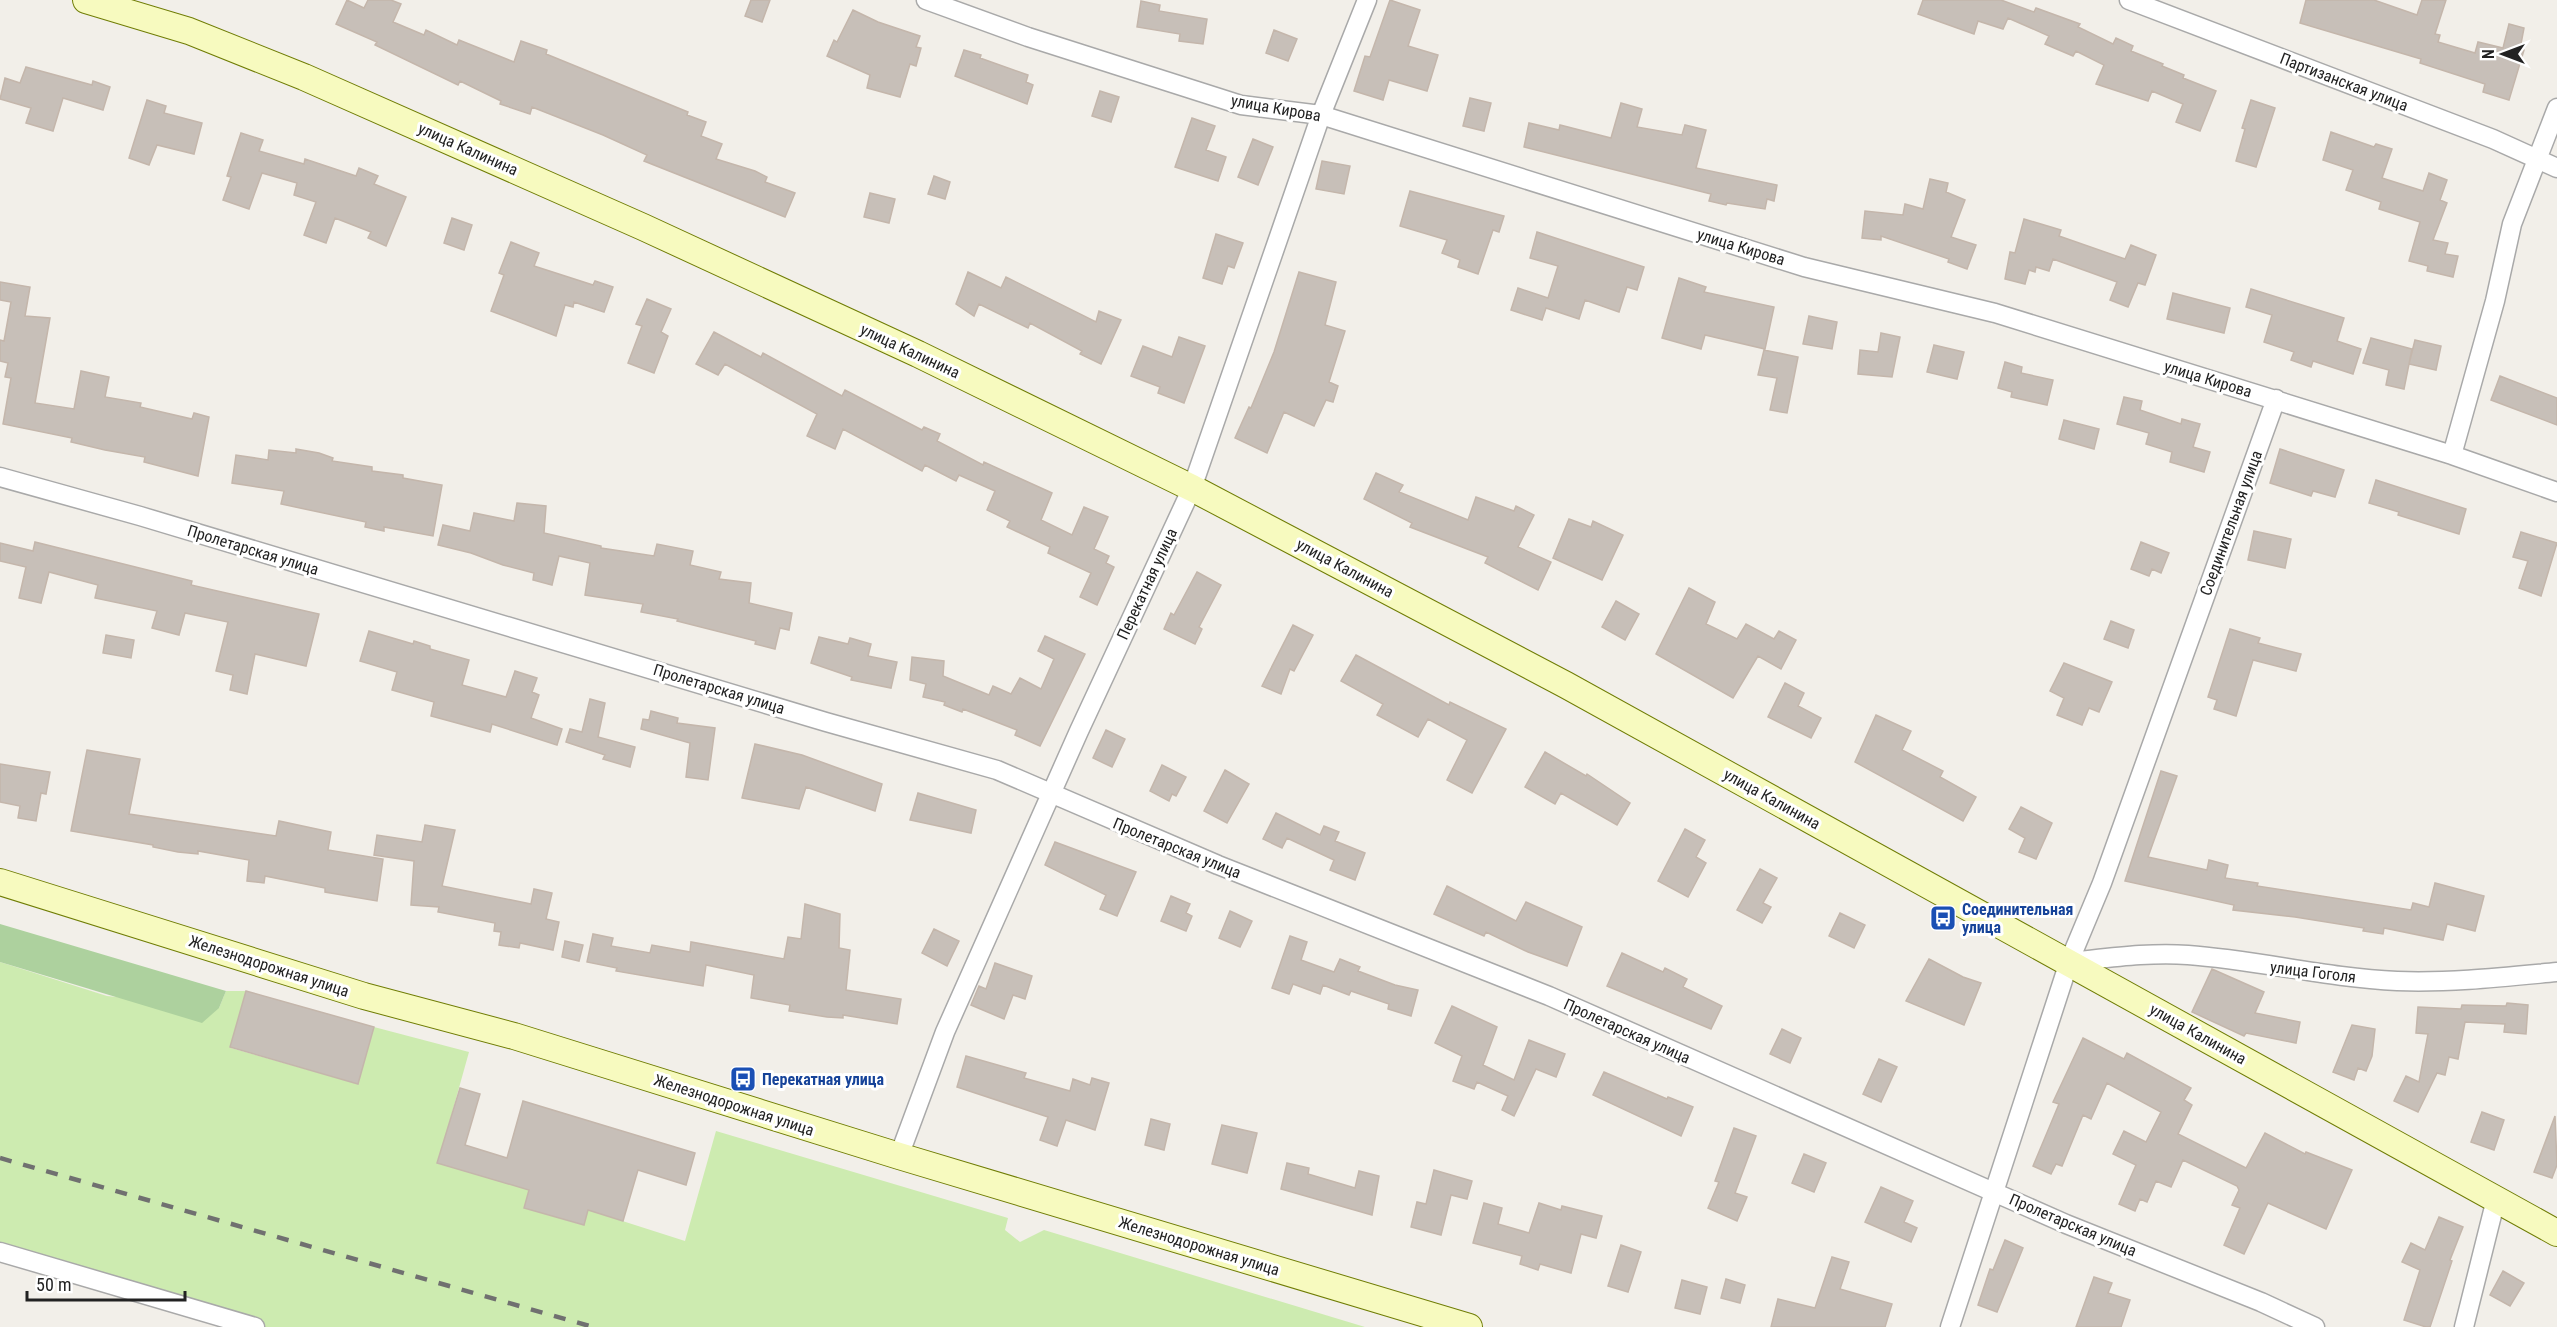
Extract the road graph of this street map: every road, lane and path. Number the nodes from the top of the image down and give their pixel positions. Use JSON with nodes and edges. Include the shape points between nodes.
{"nodes":[{"id":1,"x":86,"y":0,"type":"edge"},
{"id":2,"x":926,"y":0,"type":"edge"},
{"id":3,"x":1367,"y":0,"type":"edge"},
{"id":4,"x":2129,"y":0,"type":"edge"},
{"id":5,"x":2557,"y":108,"type":"edge"},
{"id":6,"x":1321,"y":115,"type":"junction"},
{"id":7,"x":2536,"y":159,"type":"junction"},
{"id":8,"x":2557,"y":168,"type":"edge"},
{"id":9,"x":2276,"y":399,"type":"junction"},
{"id":10,"x":2452,"y":455,"type":"junction"},
{"id":11,"x":0,"y":477,"type":"edge"},
{"id":12,"x":1192,"y":488,"type":"junction"},
{"id":13,"x":2557,"y":492,"type":"edge"},
{"id":14,"x":1051,"y":795,"type":"junction"},
{"id":15,"x":0,"y":882,"type":"edge"},
{"id":16,"x":2069,"y":962,"type":"junction"},
{"id":17,"x":2557,"y":972,"type":"edge"},
{"id":18,"x":899,"y":1156,"type":"junction"},
{"id":19,"x":1995,"y":1192,"type":"junction"},
{"id":20,"x":2496,"y":1199,"type":"junction"},
{"id":21,"x":2557,"y":1233,"type":"edge"},
{"id":22,"x":0,"y":1252,"type":"edge"},
{"id":23,"x":255,"y":1327,"type":"edge"},
{"id":24,"x":1469,"y":1327,"type":"edge"},
{"id":25,"x":1950,"y":1327,"type":"edge"},
{"id":26,"x":2315,"y":1327,"type":"edge"},
{"id":27,"x":2464,"y":1327,"type":"edge"}],
"edges":[{"from":1,"to":12,"type":"street","name":"улица Калинина","via":[[189,31],[315,81],[908,349]]},
{"from":2,"to":6,"type":"street","name":"улица Кирова","via":[[1241,105]]},
{"from":3,"to":6,"type":"street","name":"Перекатная улица"},
{"from":4,"to":7,"type":"street","name":"Партизанская улица"},
{"from":5,"to":7,"type":"street"},
{"from":6,"to":9,"type":"street","name":"улица Кирова","via":[[1804,267],[1995,313]]},
{"from":6,"to":12,"type":"street","name":"Перекатная улица"},
{"from":7,"to":8,"type":"street","name":"Партизанская улица"},
{"from":7,"to":10,"type":"street","via":[[2512,224]]},
{"from":9,"to":10,"type":"street","name":"улица Кирова"},
{"from":9,"to":16,"type":"street","name":"Соединительная улица","via":[[2102,883]]},
{"from":10,"to":13,"type":"street","name":"улица Кирова"},
{"from":11,"to":14,"type":"street","name":"Пролетарская улица","via":[[997,770]]},
{"from":12,"to":14,"type":"street","name":"Перекатная улица"},
{"from":12,"to":16,"type":"street","name":"улица Калинина","via":[[1566,685]]},
{"from":14,"to":18,"type":"street","name":"Перекатная улица","via":[[945,1032]]},
{"from":14,"to":19,"type":"street","name":"Пролетарская улица","via":[[1549,996]]},
{"from":15,"to":18,"type":"street","name":"Железнодорожная улица"},
{"from":16,"to":17,"type":"street","name":"улица Гоголя","via":[[2134,955],[2188,955],[2398,981],[2476,980]]},
{"from":16,"to":19,"type":"street","name":"Соединительная улица"},
{"from":16,"to":20,"type":"street","name":"улица Калинина"},
{"from":18,"to":24,"type":"street","name":"Железнодорожная улица"},
{"from":19,"to":25,"type":"street","name":"Соединительная улица"},
{"from":19,"to":26,"type":"street","name":"Пролетарская улица"},
{"from":20,"to":21,"type":"street","name":"улица Калинина"},
{"from":20,"to":27,"type":"street"},
{"from":22,"to":23,"type":"street"}]}
